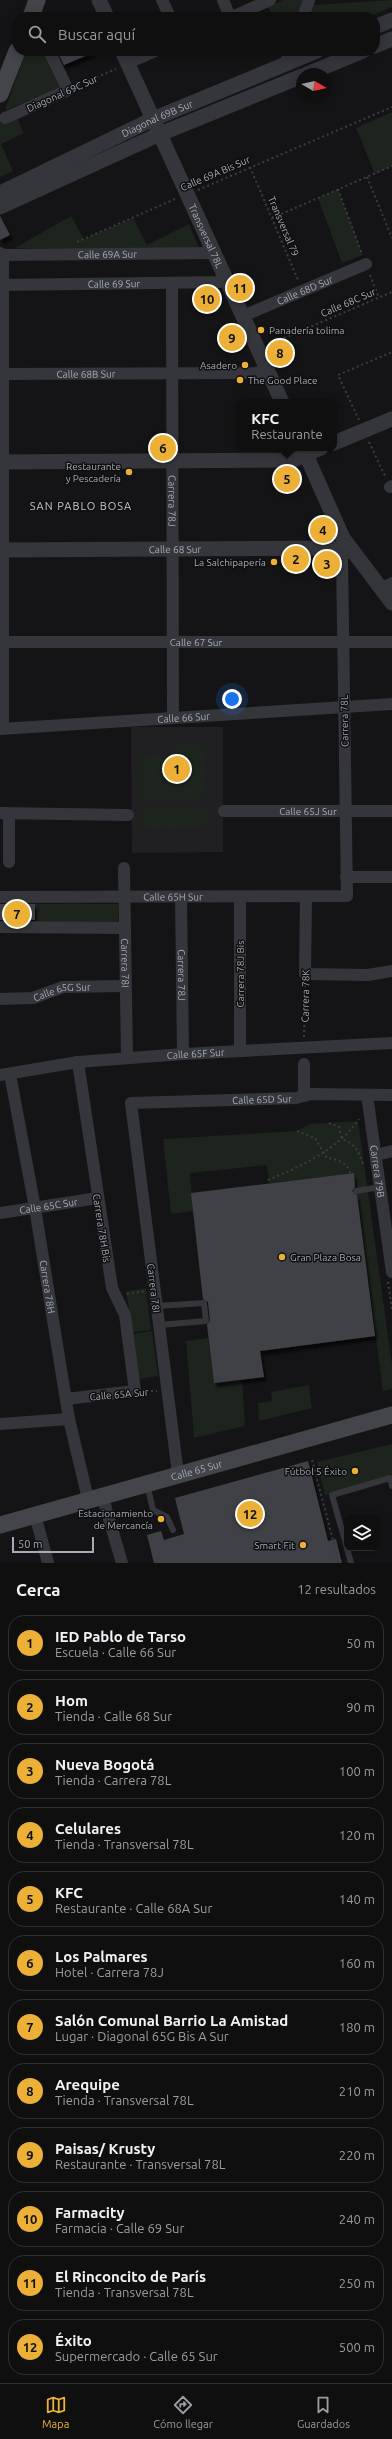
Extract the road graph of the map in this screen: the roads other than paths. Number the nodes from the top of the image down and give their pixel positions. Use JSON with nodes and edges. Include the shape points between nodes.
{"nodes":[{"id":1,"x":99,"y":0,"type":"edge"},
{"id":2,"x":162,"y":0,"type":"edge"},
{"id":3,"x":223,"y":0,"type":"edge"},
{"id":4,"x":270,"y":0,"type":"edge"},
{"id":5,"x":310,"y":0,"type":"edge"},
{"id":6,"x":105,"y":12,"type":"edge"},
{"id":7,"x":168,"y":12,"type":"edge"},
{"id":8,"x":229,"y":12,"type":"edge"},
{"id":9,"x":242,"y":12,"type":"edge"},
{"id":10,"x":305,"y":12,"type":"edge"},
{"id":11,"x":392,"y":20,"type":"edge"},
{"id":12,"x":380,"y":25,"type":"edge"},
{"id":13,"x":392,"y":39,"type":"edge"},
{"id":14,"x":380,"y":44,"type":"edge"},
{"id":15,"x":15,"y":56,"type":"edge"},
{"id":16,"x":51,"y":56,"type":"edge"},
{"id":17,"x":139,"y":56,"type":"edge"},
{"id":18,"x":351,"y":56,"type":"edge"},
{"id":19,"x":288,"y":58,"type":"edge"},
{"id":20,"x":123,"y":61,"type":"edge"},
{"id":21,"x":322,"y":68,"type":"edge"},
{"id":22,"x":296,"y":78,"type":"edge"},
{"id":23,"x":0,"y":94,"type":"edge"},
{"id":24,"x":5,"y":118,"type":"dead end"},
{"id":25,"x":153,"y":119,"type":"junction"},
{"id":26,"x":160,"y":134,"type":"junction"},
{"id":27,"x":0,"y":193,"type":"edge"},
{"id":28,"x":0,"y":207,"type":"edge"},
{"id":29,"x":214,"y":253,"type":"junction"},
{"id":30,"x":2,"y":254,"type":"edge"},
{"id":31,"x":366,"y":264,"type":"road end"},
{"id":32,"x":228,"y":282,"type":"junction"},
{"id":33,"x":172,"y":283,"type":"junction"},
{"id":34,"x":2,"y":285,"type":"edge"},
{"id":35,"x":243,"y":316,"type":"junction"},
{"id":36,"x":268,"y":370,"type":"junction"},
{"id":37,"x":2,"y":374,"type":"edge"},
{"id":38,"x":172,"y":374,"type":"junction"},
{"id":39,"x":281,"y":399,"type":"edge"},
{"id":40,"x":392,"y":419,"type":"edge"},
{"id":41,"x":337,"y":442,"type":"edge"},
{"id":42,"x":305,"y":451,"type":"edge"},
{"id":43,"x":172,"y":460,"type":"junction"},
{"id":44,"x":2,"y":462,"type":"edge"},
{"id":45,"x":349,"y":548,"type":"junction"},
{"id":46,"x":173,"y":549,"type":"junction"},
{"id":47,"x":2,"y":550,"type":"edge"},
{"id":48,"x":387,"y":586,"type":"edge"},
{"id":49,"x":392,"y":603,"type":"edge"},
{"id":50,"x":1,"y":642,"type":"edge"},
{"id":51,"x":173,"y":642,"type":"junction"},
{"id":52,"x":343,"y":642,"type":"junction"},
{"id":53,"x":392,"y":642,"type":"edge"},
{"id":54,"x":392,"y":704,"type":"edge"},
{"id":55,"x":344,"y":708,"type":"junction"},
{"id":56,"x":174,"y":718,"type":"junction"},
{"id":57,"x":1,"y":729,"type":"edge"},
{"id":58,"x":224,"y":811,"type":"dead end"},
{"id":59,"x":345,"y":811,"type":"junction"},
{"id":60,"x":392,"y":811,"type":"edge"},
{"id":61,"x":4,"y":814,"type":"edge"},
{"id":62,"x":128,"y":815,"type":"dead end"},
{"id":63,"x":9,"y":862,"type":"dead end"},
{"id":64,"x":124,"y":868,"type":"dead end"},
{"id":65,"x":346,"y":877,"type":"junction"},
{"id":66,"x":392,"y":877,"type":"edge"},
{"id":67,"x":347,"y":896,"type":"joint"},
{"id":68,"x":0,"y":897,"type":"edge"},
{"id":69,"x":125,"y":897,"type":"junction"},
{"id":70,"x":182,"y":897,"type":"junction"},
{"id":71,"x":240,"y":897,"type":"junction"},
{"id":72,"x":306,"y":897,"type":"junction"},
{"id":73,"x":0,"y":927,"type":"edge"},
{"id":74,"x":125,"y":928,"type":"junction"},
{"id":75,"x":392,"y":971,"type":"edge"},
{"id":76,"x":124,"y":986,"type":"junction"},
{"id":77,"x":0,"y":999,"type":"edge"},
{"id":78,"x":392,"y":1043,"type":"edge"},
{"id":79,"x":240,"y":1051,"type":"junction"},
{"id":80,"x":183,"y":1054,"type":"junction"},
{"id":81,"x":127,"y":1058,"type":"junction"},
{"id":82,"x":78,"y":1062,"type":"junction"},
{"id":83,"x":304,"y":1064,"type":"dead end"},
{"id":84,"x":5,"y":1075,"type":"edge"},
{"id":85,"x":367,"y":1095,"type":"junction"},
{"id":86,"x":392,"y":1095,"type":"edge"},
{"id":87,"x":304,"y":1096,"type":"junction"},
{"id":88,"x":131,"y":1103,"type":"joint"},
{"id":89,"x":392,"y":1151,"type":"edge"},
{"id":90,"x":376,"y":1155,"type":"junction"},
{"id":91,"x":380,"y":1187,"type":"junction"},
{"id":92,"x":356,"y":1191,"type":"dead end"},
{"id":93,"x":98,"y":1198,"type":"junction"},
{"id":94,"x":35,"y":1208,"type":"junction"},
{"id":95,"x":0,"y":1214,"type":"edge"},
{"id":96,"x":389,"y":1223,"type":"edge"},
{"id":97,"x":392,"y":1272,"type":"edge"},
{"id":98,"x":157,"y":1306,"type":"junction"},
{"id":99,"x":159,"y":1325,"type":"junction"},
{"id":100,"x":135,"y":1391,"type":"joint"},
{"id":101,"x":66,"y":1399,"type":"junction"},
{"id":102,"x":392,"y":1415,"type":"edge"},
{"id":103,"x":69,"y":1419,"type":"junction"},
{"id":104,"x":0,"y":1424,"type":"edge"},
{"id":105,"x":178,"y":1474,"type":"junction"},
{"id":106,"x":147,"y":1483,"type":"junction"},
{"id":107,"x":392,"y":1486,"type":"edge"},
{"id":108,"x":95,"y":1497,"type":"junction"},
{"id":109,"x":35,"y":1514,"type":"junction"},
{"id":110,"x":0,"y":1525,"type":"edge"},
{"id":111,"x":173,"y":1530,"type":"dead end"},
{"id":112,"x":344,"y":1537,"type":"edge"},
{"id":113,"x":348,"y":1551,"type":"edge"},
{"id":114,"x":48,"y":1563,"type":"edge"},
{"id":115,"x":122,"y":1563,"type":"edge"},
{"id":116,"x":351,"y":1563,"type":"edge"}],
"edges":[{"from":1,"to":6,"type":"street"},
{"from":2,"to":7,"type":"street"},
{"from":3,"to":8,"type":"street"},
{"from":4,"to":9,"type":"street"},
{"from":5,"to":10,"type":"street"},
{"from":11,"to":12,"type":"street"},
{"from":13,"to":14,"type":"street"},
{"from":15,"to":23,"type":"main road"},
{"from":16,"to":24,"type":"street","name":"Diagonal 69C Sur","via":[[68,90]]},
{"from":17,"to":20,"type":"street"},
{"from":18,"to":21,"type":"street"},
{"from":19,"to":25,"type":"street","name":"Diagonal 69B Sur"},
{"from":20,"to":25,"type":"street","name":"Transversal 78L"},
{"from":22,"to":26,"type":"street","name":"Diagonal 69B Sur"},
{"from":25,"to":26,"type":"street","name":"Transversal 78L"},
{"from":25,"to":27,"type":"street","name":"Diagonal 69B Sur"},
{"from":26,"to":28,"type":"street","name":"Diagonal 69B Sur"},
{"from":26,"to":29,"type":"street","name":"Transversal 78L"},
{"from":29,"to":30,"type":"street","name":"Calle 69A Sur"},
{"from":29,"to":32,"type":"street","name":"Transversal 78L"},
{"from":30,"to":34,"type":"street"},
{"from":31,"to":35,"type":"street","name":"Calle 68D Sur"},
{"from":32,"to":33,"type":"street","name":"Calle 69 Sur"},
{"from":32,"to":35,"type":"street","name":"Transversal 78L"},
{"from":33,"to":34,"type":"street","name":"Calle 69 Sur"},
{"from":33,"to":38,"type":"street","name":"Carrera 78J"},
{"from":34,"to":37,"type":"street"},
{"from":35,"to":36,"type":"street","name":"Transversal 78L"},
{"from":36,"to":38,"type":"street","name":"Calle 68B Sur","via":[[255,373]]},
{"from":36,"to":39,"type":"street","name":"Transversal 78L"},
{"from":37,"to":38,"type":"street","name":"Calle 68B Sur"},
{"from":37,"to":44,"type":"street"},
{"from":38,"to":43,"type":"street","name":"Carrera 78J"},
{"from":40,"to":41,"type":"street"},
{"from":42,"to":43,"type":"street","via":[[294,460]]},
{"from":42,"to":45,"type":"street"},
{"from":43,"to":44,"type":"street"},
{"from":43,"to":46,"type":"street","name":"Carrera 78J"},
{"from":44,"to":47,"type":"street"},
{"from":45,"to":46,"type":"street","name":"Calle 68 Sur"},
{"from":45,"to":48,"type":"street"},
{"from":45,"to":52,"type":"street","name":"Carrera 78L","via":[[342,557]]},
{"from":46,"to":47,"type":"street","name":"Calle 68 Sur"},
{"from":46,"to":51,"type":"street","name":"Carrera 78J"},
{"from":47,"to":50,"type":"street"},
{"from":48,"to":49,"type":"street"},
{"from":50,"to":51,"type":"street","name":"Calle 67 Sur"},
{"from":50,"to":57,"type":"street"},
{"from":51,"to":52,"type":"street","name":"Calle 67 Sur"},
{"from":51,"to":56,"type":"street","name":"Carrera 78J"},
{"from":52,"to":53,"type":"street","name":"Calle 67 Sur"},
{"from":52,"to":55,"type":"street","name":"Carrera 78L"},
{"from":54,"to":55,"type":"street","name":"Calle 66 Sur"},
{"from":55,"to":56,"type":"street","name":"Calle 66 Sur"},
{"from":55,"to":59,"type":"street","name":"Carrera 78L"},
{"from":56,"to":57,"type":"street","name":"Calle 66 Sur"},
{"from":58,"to":59,"type":"street","name":"Calle 65J Sur"},
{"from":59,"to":60,"type":"street","name":"Calle 65J Sur"},
{"from":59,"to":65,"type":"street","name":"Carrera 78L"},
{"from":61,"to":62,"type":"street"},
{"from":61,"to":63,"type":"street"},
{"from":64,"to":69,"type":"street","name":"Carrera 78I"},
{"from":65,"to":66,"type":"street"},
{"from":65,"to":67,"type":"street","name":"Carrera 78L"},
{"from":67,"to":72,"type":"street","name":"Calle 65H Sur"},
{"from":68,"to":69,"type":"street","name":"Calle 65H Sur"},
{"from":69,"to":70,"type":"street","name":"Calle 65H Sur"},
{"from":69,"to":74,"type":"street","name":"Carrera 78I"},
{"from":70,"to":71,"type":"street","name":"Calle 65H Sur"},
{"from":70,"to":80,"type":"street","name":"Carrera 78J"},
{"from":71,"to":72,"type":"street","name":"Calle 65H Sur"},
{"from":71,"to":79,"type":"street","name":"Carrera 78J Bis"},
{"from":72,"to":75,"type":"street","name":"Carrera 78K","via":[[305,974],[368,975]]},
{"from":73,"to":74,"type":"street"},
{"from":74,"to":76,"type":"street","name":"Carrera 78I"},
{"from":76,"to":77,"type":"street","name":"Calle 65G Sur","via":[[63,987],[33,998]]},
{"from":76,"to":81,"type":"street","name":"Carrera 78I"},
{"from":78,"to":79,"type":"street","name":"Calle 65F Sur"},
{"from":79,"to":80,"type":"street","name":"Calle 65F Sur"},
{"from":80,"to":81,"type":"street","name":"Calle 65F Sur"},
{"from":81,"to":82,"type":"street","name":"Calle 65F Sur"},
{"from":82,"to":84,"type":"street","name":"Calle 65F Sur"},
{"from":82,"to":93,"type":"street","name":"Carrera 78H Bis"},
{"from":83,"to":87,"type":"street"},
{"from":84,"to":94,"type":"street","name":"Carrera 78H"},
{"from":85,"to":86,"type":"street","name":"Calle 65D Sur"},
{"from":85,"to":87,"type":"street","name":"Calle 65D Sur"},
{"from":85,"to":90,"type":"street","name":"Carrera 79B"},
{"from":87,"to":88,"type":"street","name":"Calle 65D Sur"},
{"from":88,"to":98,"type":"street","name":"Carrera 78I"},
{"from":89,"to":90,"type":"street"},
{"from":90,"to":91,"type":"street","name":"Carrera 79B"},
{"from":91,"to":92,"type":"lane"},
{"from":91,"to":96,"type":"street","name":"Carrera 79B"},
{"from":93,"to":94,"type":"street","name":"Calle 65C Sur"},
{"from":93,"to":100,"type":"street","name":"Carrera 78H Bis","via":[[114,1296],[125,1315]]},
{"from":94,"to":95,"type":"street","name":"Calle 65C Sur"},
{"from":94,"to":101,"type":"street","name":"Carrera 78H"},
{"from":96,"to":97,"type":"street","name":"Carrera 79B"},
{"from":98,"to":99,"type":"street","name":"Carrera 78I"},
{"from":98,"to":99,"type":"lane","via":[[204,1303],[206,1321]]},
{"from":99,"to":105,"type":"street","name":"Carrera 78I"},
{"from":100,"to":101,"type":"street","name":"Calle 65A Sur"},
{"from":101,"to":103,"type":"street","name":"Carrera 78H"},
{"from":102,"to":105,"type":"main road","name":"Calle 65 Sur"},
{"from":103,"to":104,"type":"street"},
{"from":103,"to":108,"type":"street","name":"Carrera 78H"},
{"from":105,"to":106,"type":"main road","name":"Calle 65 Sur"},
{"from":106,"to":108,"type":"main road","name":"Calle 65 Sur"},
{"from":106,"to":111,"type":"lane","via":[[153,1510],[167,1517]]},
{"from":107,"to":112,"type":"lane","via":[[390,1478],[332,1495]]},
{"from":108,"to":109,"type":"main road","name":"Calle 65 Sur"},
{"from":108,"to":115,"type":"street"},
{"from":109,"to":110,"type":"main road","name":"Calle 65 Sur"},
{"from":109,"to":114,"type":"street"},
{"from":113,"to":116,"type":"lane"}]}
